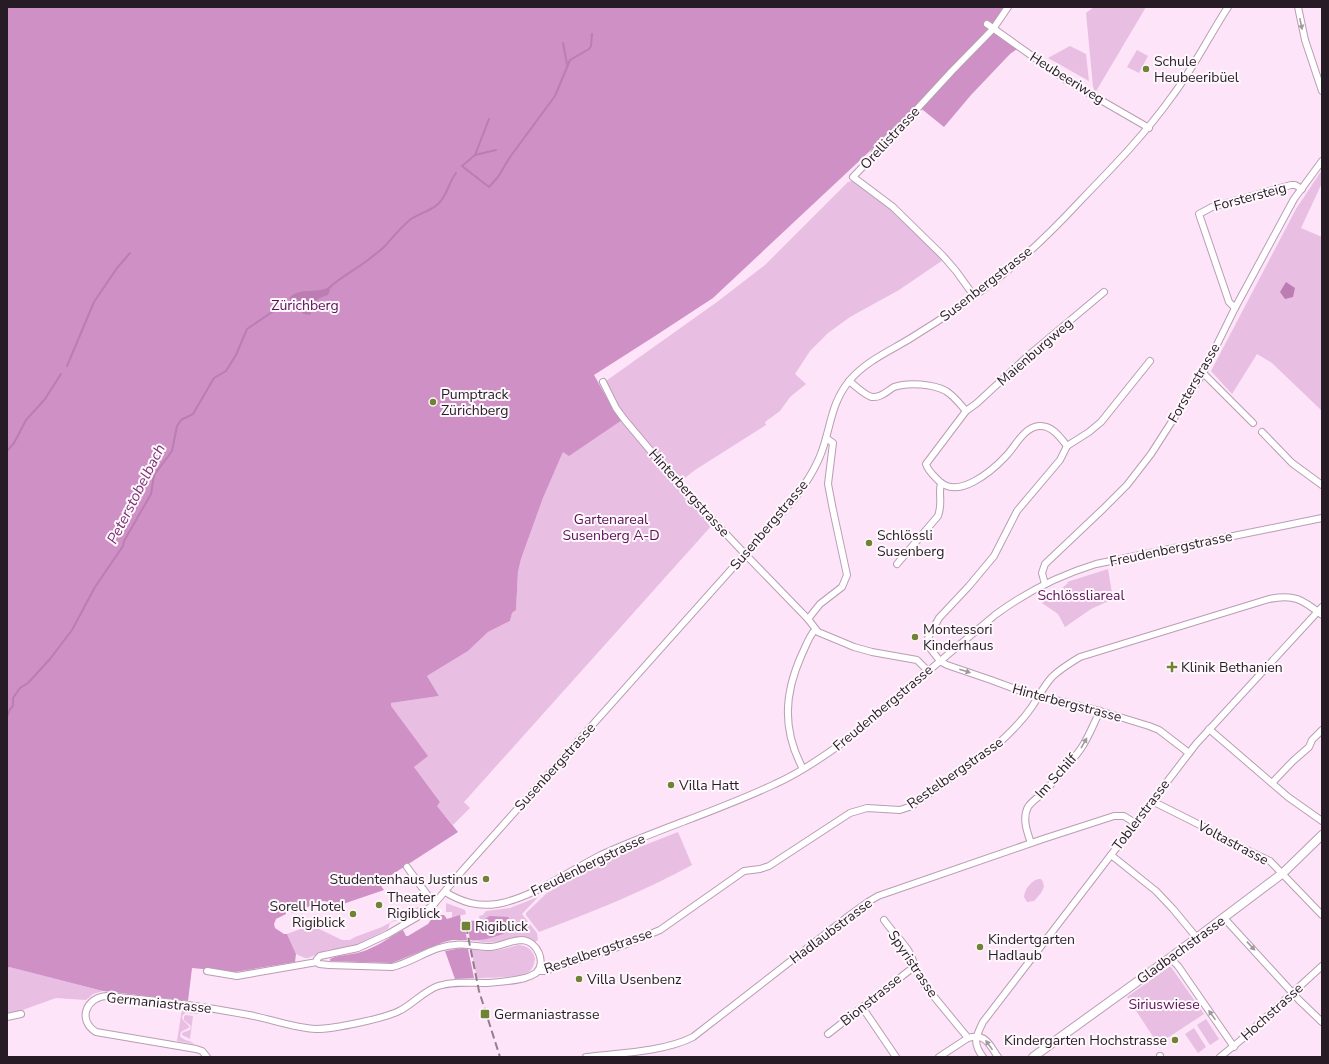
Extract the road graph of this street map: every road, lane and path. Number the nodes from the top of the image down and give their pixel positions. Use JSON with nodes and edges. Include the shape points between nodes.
{"nodes":[{"id":1,"x":1008,"y":7,"type":"edge"},
{"id":2,"x":1228,"y":7,"type":"edge"},
{"id":3,"x":1298,"y":7,"type":"edge"},
{"id":4,"x":987,"y":24,"type":"dead end"},
{"id":5,"x":993,"y":29,"type":"junction"},
{"id":6,"x":1322,"y":91,"type":"edge"},
{"id":7,"x":1149,"y":128,"type":"junction"},
{"id":8,"x":1322,"y":161,"type":"edge"},
{"id":9,"x":1302,"y":189,"type":"junction"},
{"id":10,"x":1104,"y":292,"type":"dead end"},
{"id":11,"x":974,"y":296,"type":"junction"},
{"id":12,"x":1235,"y":308,"type":"junction"},
{"id":13,"x":1150,"y":361,"type":"dead end"},
{"id":14,"x":1141,"y":372,"type":"junction"},
{"id":15,"x":1203,"y":373,"type":"junction"},
{"id":16,"x":1147,"y":376,"type":"dead end"},
{"id":17,"x":849,"y":381,"type":"junction"},
{"id":18,"x":603,"y":382,"type":"dead end"},
{"id":19,"x":966,"y":411,"type":"junction"},
{"id":20,"x":1252,"y":424,"type":"dead end"},
{"id":21,"x":1262,"y":432,"type":"dead end"},
{"id":22,"x":826,"y":438,"type":"junction"},
{"id":23,"x":1067,"y":446,"type":"junction"},
{"id":24,"x":941,"y":483,"type":"junction"},
{"id":25,"x":1322,"y":485,"type":"edge"},
{"id":26,"x":1322,"y":518,"type":"edge"},
{"id":27,"x":745,"y":554,"type":"junction"},
{"id":28,"x":897,"y":564,"type":"dead end"},
{"id":29,"x":1045,"y":584,"type":"junction"},
{"id":30,"x":1321,"y":611,"type":"edge"},
{"id":31,"x":808,"y":619,"type":"junction"},
{"id":32,"x":815,"y":630,"type":"junction"},
{"id":33,"x":940,"y":661,"type":"junction"},
{"id":34,"x":928,"y":671,"type":"junction"},
{"id":35,"x":1038,"y":696,"type":"junction"},
{"id":36,"x":1100,"y":711,"type":"junction"},
{"id":37,"x":1209,"y":729,"type":"junction"},
{"id":38,"x":1322,"y":730,"type":"edge"},
{"id":39,"x":1188,"y":753,"type":"junction"},
{"id":40,"x":803,"y":769,"type":"junction"},
{"id":41,"x":1272,"y":783,"type":"junction"},
{"id":42,"x":1152,"y":801,"type":"junction"},
{"id":43,"x":1322,"y":821,"type":"edge"},
{"id":44,"x":1135,"y":823,"type":"junction"},
{"id":45,"x":1322,"y":835,"type":"edge"},
{"id":46,"x":1031,"y":843,"type":"junction"},
{"id":47,"x":1111,"y":855,"type":"junction"},
{"id":48,"x":407,"y":867,"type":"dead end"},
{"id":49,"x":1283,"y":873,"type":"junction"},
{"id":50,"x":445,"y":892,"type":"junction"},
{"id":51,"x":434,"y":904,"type":"junction"},
{"id":52,"x":1322,"y":916,"type":"edge"},
{"id":53,"x":1224,"y":918,"type":"junction"},
{"id":54,"x":884,"y":920,"type":"dead end"},
{"id":55,"x":1197,"y":938,"type":"junction"},
{"id":56,"x":1170,"y":958,"type":"junction"},
{"id":57,"x":317,"y":962,"type":"junction"},
{"id":58,"x":915,"y":966,"type":"junction"},
{"id":59,"x":1322,"y":966,"type":"edge"},
{"id":60,"x":207,"y":971,"type":"dead end"},
{"id":61,"x":538,"y":971,"type":"junction"},
{"id":62,"x":1293,"y":993,"type":"junction"},
{"id":63,"x":862,"y":1007,"type":"junction"},
{"id":64,"x":21,"y":1014,"type":"dead end"},
{"id":65,"x":7,"y":1017,"type":"edge"},
{"id":66,"x":1322,"y":1022,"type":"edge"},
{"id":67,"x":828,"y":1034,"type":"dead end"},
{"id":68,"x":978,"y":1036,"type":"junction"},
{"id":69,"x":968,"y":1038,"type":"junction"},
{"id":70,"x":1234,"y":1047,"type":"junction"},
{"id":71,"x":207,"y":1057,"type":"edge"},
{"id":72,"x":586,"y":1057,"type":"edge"},
{"id":73,"x":896,"y":1057,"type":"edge"},
{"id":74,"x":939,"y":1057,"type":"edge"},
{"id":75,"x":983,"y":1057,"type":"edge"},
{"id":76,"x":998,"y":1057,"type":"edge"},
{"id":77,"x":1033,"y":1057,"type":"edge"},
{"id":78,"x":1220,"y":1057,"type":"edge"}],
"edges":[{"from":1,"to":5,"type":"street","name":"Orellistrasse"},
{"from":2,"to":7,"type":"street","name":"Susenbergstrasse","via":[[1174,94]]},
{"from":3,"to":6,"type":"street","one_way":true,"via":[[1305,40]]},
{"from":4,"to":5,"type":"street","name":"Heubeeriweg"},
{"from":5,"to":7,"type":"street","name":"Heubeeriweg","via":[[1066,80]]},
{"from":5,"to":11,"type":"street","name":"Orellistrasse","via":[[878,147],[853,177],[893,207],[943,256]]},
{"from":7,"to":11,"type":"street","name":"Susenbergstrasse","via":[[1048,234],[1003,275]]},
{"from":8,"to":9,"type":"street","name":"Forsterstrasse"},
{"from":9,"to":12,"type":"street","name":"Forsterstrasse","via":[[1294,199]]},
{"from":9,"to":12,"type":"street","name":"Forstersteig","via":[[1291,185],[1212,207],[1199,214],[1229,302]]},
{"from":10,"to":19,"type":"street","name":"Maienburgweg"},
{"from":11,"to":17,"type":"street","name":"Susenbergstrasse","via":[[864,366]]},
{"from":12,"to":15,"type":"street","name":"Forsterstrasse"},
{"from":13,"to":14,"type":"street"},
{"from":14,"to":16,"type":"street"},
{"from":14,"to":23,"type":"street","via":[[1100,422]]},
{"from":15,"to":20,"type":"street"},
{"from":15,"to":29,"type":"street","name":"Forsterstrasse","via":[[1135,476],[1045,564],[1042,573]]},
{"from":17,"to":19,"type":"street","via":[[873,397],[880,396],[890,389],[914,384],[945,390]]},
{"from":17,"to":22,"type":"street","name":"Susenbergstrasse","via":[[832,412]]},
{"from":18,"to":27,"type":"street","name":"Hinterbergstrasse","via":[[616,408],[640,438],[675,480]]},
{"from":19,"to":24,"type":"street","name":"Maienburgweg","via":[[926,463]]},
{"from":21,"to":25,"type":"street","via":[[1292,463]]},
{"from":22,"to":27,"type":"street","name":"Susenbergstrasse","via":[[816,466],[801,490]]},
{"from":22,"to":31,"type":"street","via":[[833,443],[828,484],[847,575],[842,586],[820,604]]},
{"from":23,"to":24,"type":"street","via":[[1051,428],[1037,426],[1027,432],[990,470],[969,484],[952,488]]},
{"from":23,"to":33,"type":"street","via":[[1060,460],[1017,511],[994,556],[944,611],[934,626],[926,643]]},
{"from":24,"to":28,"type":"street","via":[[941,509],[938,516]]},
{"from":26,"to":29,"type":"street","name":"Freudenbergstrasse","via":[[1096,564]]},
{"from":27,"to":31,"type":"street","name":"Hinterbergstrasse"},
{"from":27,"to":50,"type":"street","name":"Susenbergstrasse"},
{"from":29,"to":33,"type":"street","name":"Freudenbergstrasse","via":[[1012,603]]},
{"from":30,"to":35,"type":"street","name":"Restelbergstrasse","via":[[1292,597],[1268,599],[1080,657],[1059,671]]},
{"from":30,"to":37,"type":"street","name":"Toblerstrasse"},
{"from":31,"to":32,"type":"street","name":"Hinterbergstrasse"},
{"from":32,"to":34,"type":"street","via":[[866,650],[917,660]]},
{"from":32,"to":40,"type":"street","via":[[797,666],[791,685],[788,712],[790,740]]},
{"from":33,"to":34,"type":"street","name":"Freudenbergstrasse"},
{"from":33,"to":35,"type":"street","name":"Hinterbergstrasse","one_way":true},
{"from":34,"to":40,"type":"street","name":"Freudenbergstrasse","via":[[826,756]]},
{"from":35,"to":36,"type":"street","name":"Hinterbergstrasse"},
{"from":35,"to":61,"type":"street","name":"Restelbergstrasse","via":[[1019,723],[1004,738],[912,806],[900,810],[867,808],[850,813],[769,866],[744,871],[660,930],[624,945],[545,971]]},
{"from":36,"to":39,"type":"street","name":"Hinterbergstrasse","via":[[1159,730]]},
{"from":46,"to":36,"type":"street","name":"Im Schilf","one_way":true,"via":[[1025,821],[1028,807],[1077,754]]},
{"from":37,"to":39,"type":"street","name":"Toblerstrasse"},
{"from":37,"to":41,"type":"street"},
{"from":38,"to":41,"type":"street","via":[[1309,747]]},
{"from":39,"to":42,"type":"street","name":"Toblerstrasse"},
{"from":40,"to":50,"type":"street","name":"Freudenbergstrasse","via":[[776,784],[601,855],[517,898],[496,904],[475,904],[457,899]]},
{"from":41,"to":43,"type":"street"},
{"from":42,"to":44,"type":"street","name":"Toblerstrasse"},
{"from":42,"to":49,"type":"street","name":"Voltastrasse","via":[[1270,861]]},
{"from":44,"to":46,"type":"street","name":"Hadlaubstrasse","via":[[1124,816],[1114,816]]},
{"from":44,"to":47,"type":"street","name":"Toblerstrasse"},
{"from":45,"to":49,"type":"street","name":"Gladbachstrasse"},
{"from":46,"to":72,"type":"street","name":"Hadlaubstrasse","via":[[868,902],[684,1042],[668,1047]]},
{"from":47,"to":55,"type":"street","via":[[1156,891]]},
{"from":47,"to":68,"type":"street","name":"Toblerstrasse","via":[[983,1022]]},
{"from":48,"to":51,"type":"street"},
{"from":49,"to":52,"type":"street","name":"Voltastrasse"},
{"from":49,"to":53,"type":"street","name":"Gladbachstrasse"},
{"from":50,"to":51,"type":"street"},
{"from":51,"to":57,"type":"street","via":[[419,916],[367,944],[320,956]]},
{"from":53,"to":55,"type":"street","name":"Gladbachstrasse"},
{"from":53,"to":62,"type":"street","one_way":true},
{"from":54,"to":58,"type":"street","name":"Spyristrasse","via":[[907,950]]},
{"from":55,"to":56,"type":"street","name":"Gladbachstrasse"},
{"from":70,"to":56,"type":"street","one_way":true},
{"from":56,"to":77,"type":"street","name":"Gladbachstrasse"},
{"from":57,"to":60,"type":"street","via":[[237,976]]},
{"from":57,"to":61,"type":"street","via":[[329,965],[392,967],[448,945],[490,947],[522,940],[538,950]]},
{"from":58,"to":63,"type":"street","name":"Bionstrasse"},
{"from":58,"to":69,"type":"street","name":"Spyristrasse","via":[[922,982]]},
{"from":59,"to":62,"type":"street","name":"Hochstrasse"},
{"from":61,"to":71,"type":"street","name":"Germaniastrasse","via":[[525,978],[506,981],[438,986],[396,1013],[318,1029],[203,1007],[113,997],[95,998],[87,1007],[86,1021],[96,1032],[196,1049]]},
{"from":62,"to":66,"type":"street"},
{"from":62,"to":70,"type":"street","name":"Hochstrasse"},
{"from":63,"to":67,"type":"street","name":"Bionstrasse"},
{"from":63,"to":73,"type":"street"},
{"from":64,"to":65,"type":"street"},
{"from":68,"to":69,"type":"street"},
{"from":68,"to":75,"type":"street","via":[[976,1048]]},
{"from":76,"to":68,"type":"street","one_way":true,"via":[[985,1039]]},
{"from":69,"to":74,"type":"street"},
{"from":70,"to":78,"type":"street","name":"Hochstrasse"}]}
